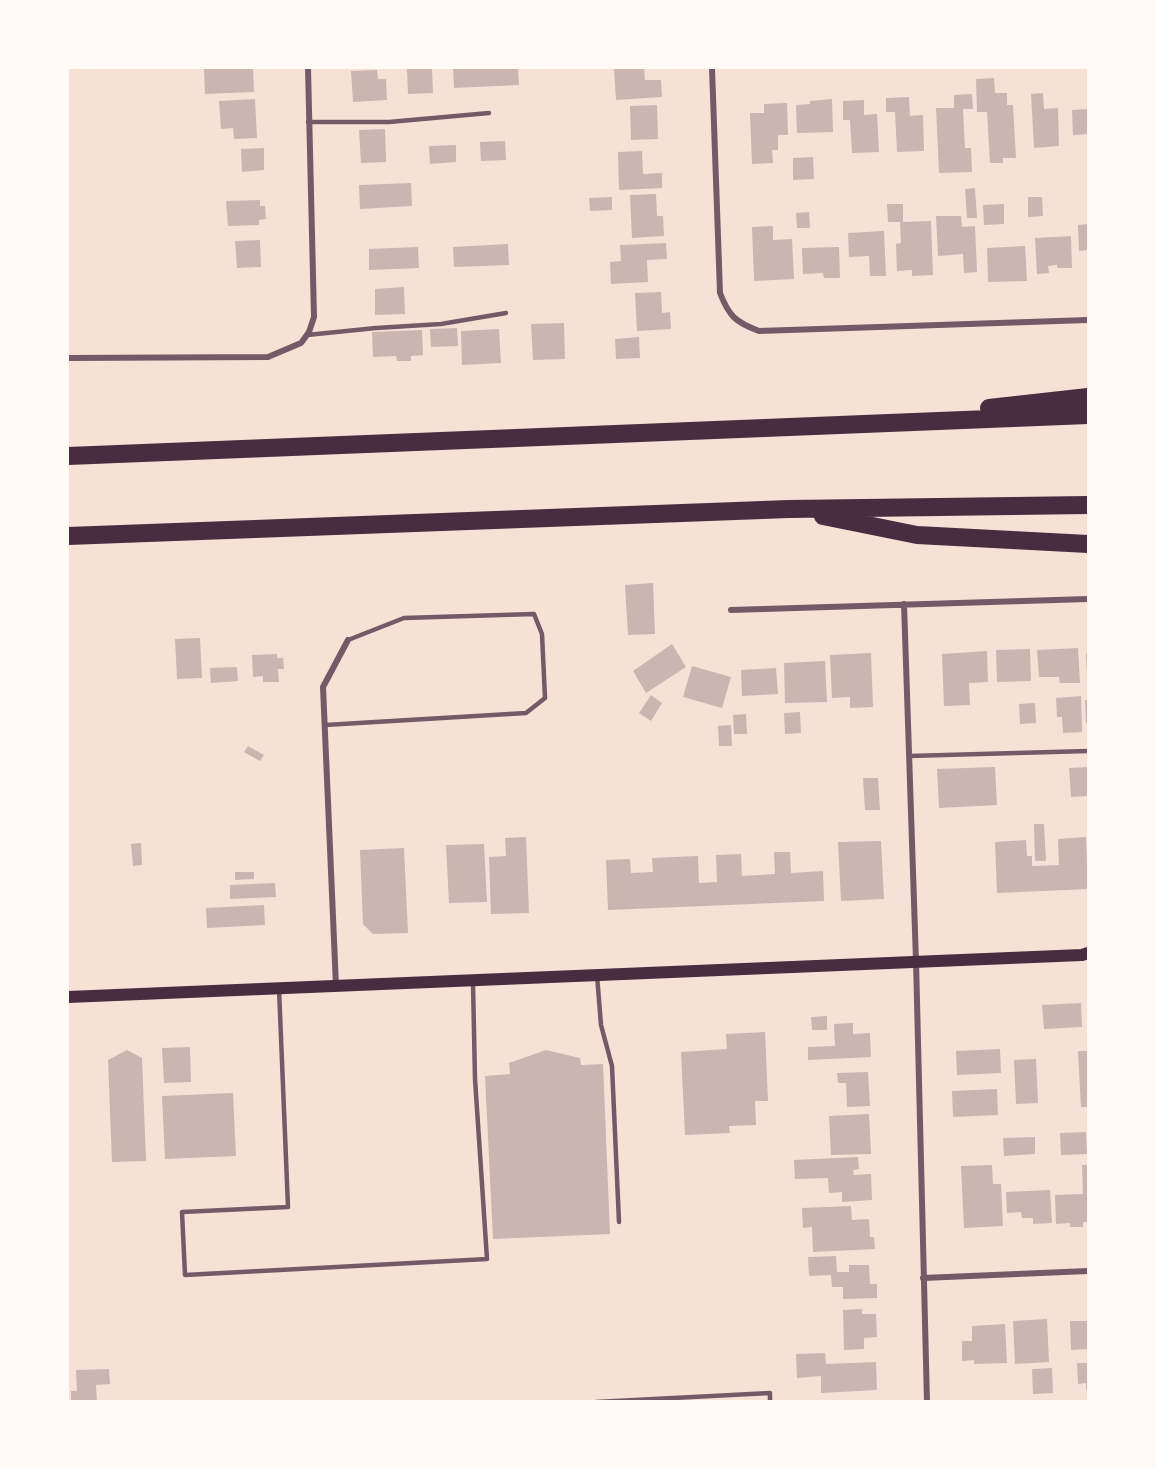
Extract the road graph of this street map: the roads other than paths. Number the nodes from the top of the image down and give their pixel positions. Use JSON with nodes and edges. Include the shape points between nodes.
{"nodes":[{"id":1,"x":308,"y":68,"type":"edge"},
{"id":2,"x":712,"y":68,"type":"edge"},
{"id":3,"x":489,"y":113,"type":"dead end"},
{"id":4,"x":308,"y":122,"type":"junction"},
{"id":5,"x":506,"y":313,"type":"dead end"},
{"id":6,"x":1089,"y":320,"type":"edge"},
{"id":7,"x":307,"y":335,"type":"junction"},
{"id":8,"x":68,"y":358,"type":"edge"},
{"id":9,"x":1089,"y":397,"type":"edge"},
{"id":10,"x":1089,"y":415,"type":"edge"},
{"id":11,"x":824,"y":426,"type":"junction"},
{"id":12,"x":68,"y":456,"type":"edge"},
{"id":13,"x":1089,"y":505,"type":"edge"},
{"id":14,"x":789,"y":509,"type":"junction"},
{"id":15,"x":68,"y":536,"type":"edge"},
{"id":16,"x":1089,"y":544,"type":"edge"},
{"id":17,"x":1089,"y":599,"type":"edge"},
{"id":18,"x":904,"y":604,"type":"junction"},
{"id":19,"x":730,"y":610,"type":"dead end"},
{"id":20,"x":348,"y":640,"type":"joint"},
{"id":21,"x":325,"y":725,"type":"junction"},
{"id":22,"x":1089,"y":751,"type":"edge"},
{"id":23,"x":909,"y":756,"type":"junction"},
{"id":24,"x":1086,"y":955,"type":"edge"},
{"id":25,"x":916,"y":961,"type":"junction"},
{"id":26,"x":597,"y":975,"type":"junction"},
{"id":27,"x":472,"y":980,"type":"junction"},
{"id":28,"x":336,"y":986,"type":"junction"},
{"id":29,"x":279,"y":989,"type":"junction"},
{"id":30,"x":68,"y":997,"type":"edge"},
{"id":31,"x":619,"y":1222,"type":"dead end"},
{"id":32,"x":1089,"y":1271,"type":"edge"},
{"id":33,"x":924,"y":1278,"type":"junction"},
{"id":34,"x":596,"y":1401,"type":"edge"},
{"id":35,"x":770,"y":1401,"type":"edge"},
{"id":36,"x":927,"y":1401,"type":"edge"}],
"edges":[{"from":1,"to":4,"type":"street"},
{"from":2,"to":6,"type":"street","via":[[720,293],[734,319],[759,331]]},
{"from":3,"to":4,"type":"lane","via":[[389,122]]},
{"from":4,"to":7,"type":"street","via":[[314,317]]},
{"from":5,"to":7,"type":"lane","via":[[441,324]]},
{"from":7,"to":8,"type":"street","via":[[301,343],[268,357]]},
{"from":9,"to":11,"type":"highway"},
{"from":10,"to":11,"type":"highway"},
{"from":11,"to":12,"type":"highway"},
{"from":13,"to":14,"type":"highway"},
{"from":14,"to":15,"type":"highway"},
{"from":14,"to":16,"type":"highway","via":[[917,535]]},
{"from":17,"to":18,"type":"street"},
{"from":18,"to":19,"type":"street"},
{"from":18,"to":23,"type":"street"},
{"from":20,"to":21,"type":"street","via":[[323,687]]},
{"from":20,"to":21,"type":"lane","via":[[404,618],[534,614],[542,634],[545,698],[526,713]]},
{"from":21,"to":28,"type":"street"},
{"from":22,"to":23,"type":"lane"},
{"from":23,"to":25,"type":"street"},
{"from":24,"to":25,"type":"main road"},
{"from":25,"to":26,"type":"main road"},
{"from":25,"to":33,"type":"street"},
{"from":26,"to":27,"type":"main road"},
{"from":26,"to":31,"type":"lane","via":[[601,1025],[612,1066]]},
{"from":27,"to":28,"type":"main road"},
{"from":27,"to":29,"type":"lane","via":[[487,1259],[185,1275],[182,1212],[288,1207]]},
{"from":28,"to":29,"type":"main road"},
{"from":29,"to":30,"type":"main road"},
{"from":32,"to":33,"type":"street"},
{"from":33,"to":36,"type":"street"},
{"from":34,"to":35,"type":"lane","via":[[770,1393]]}]}
